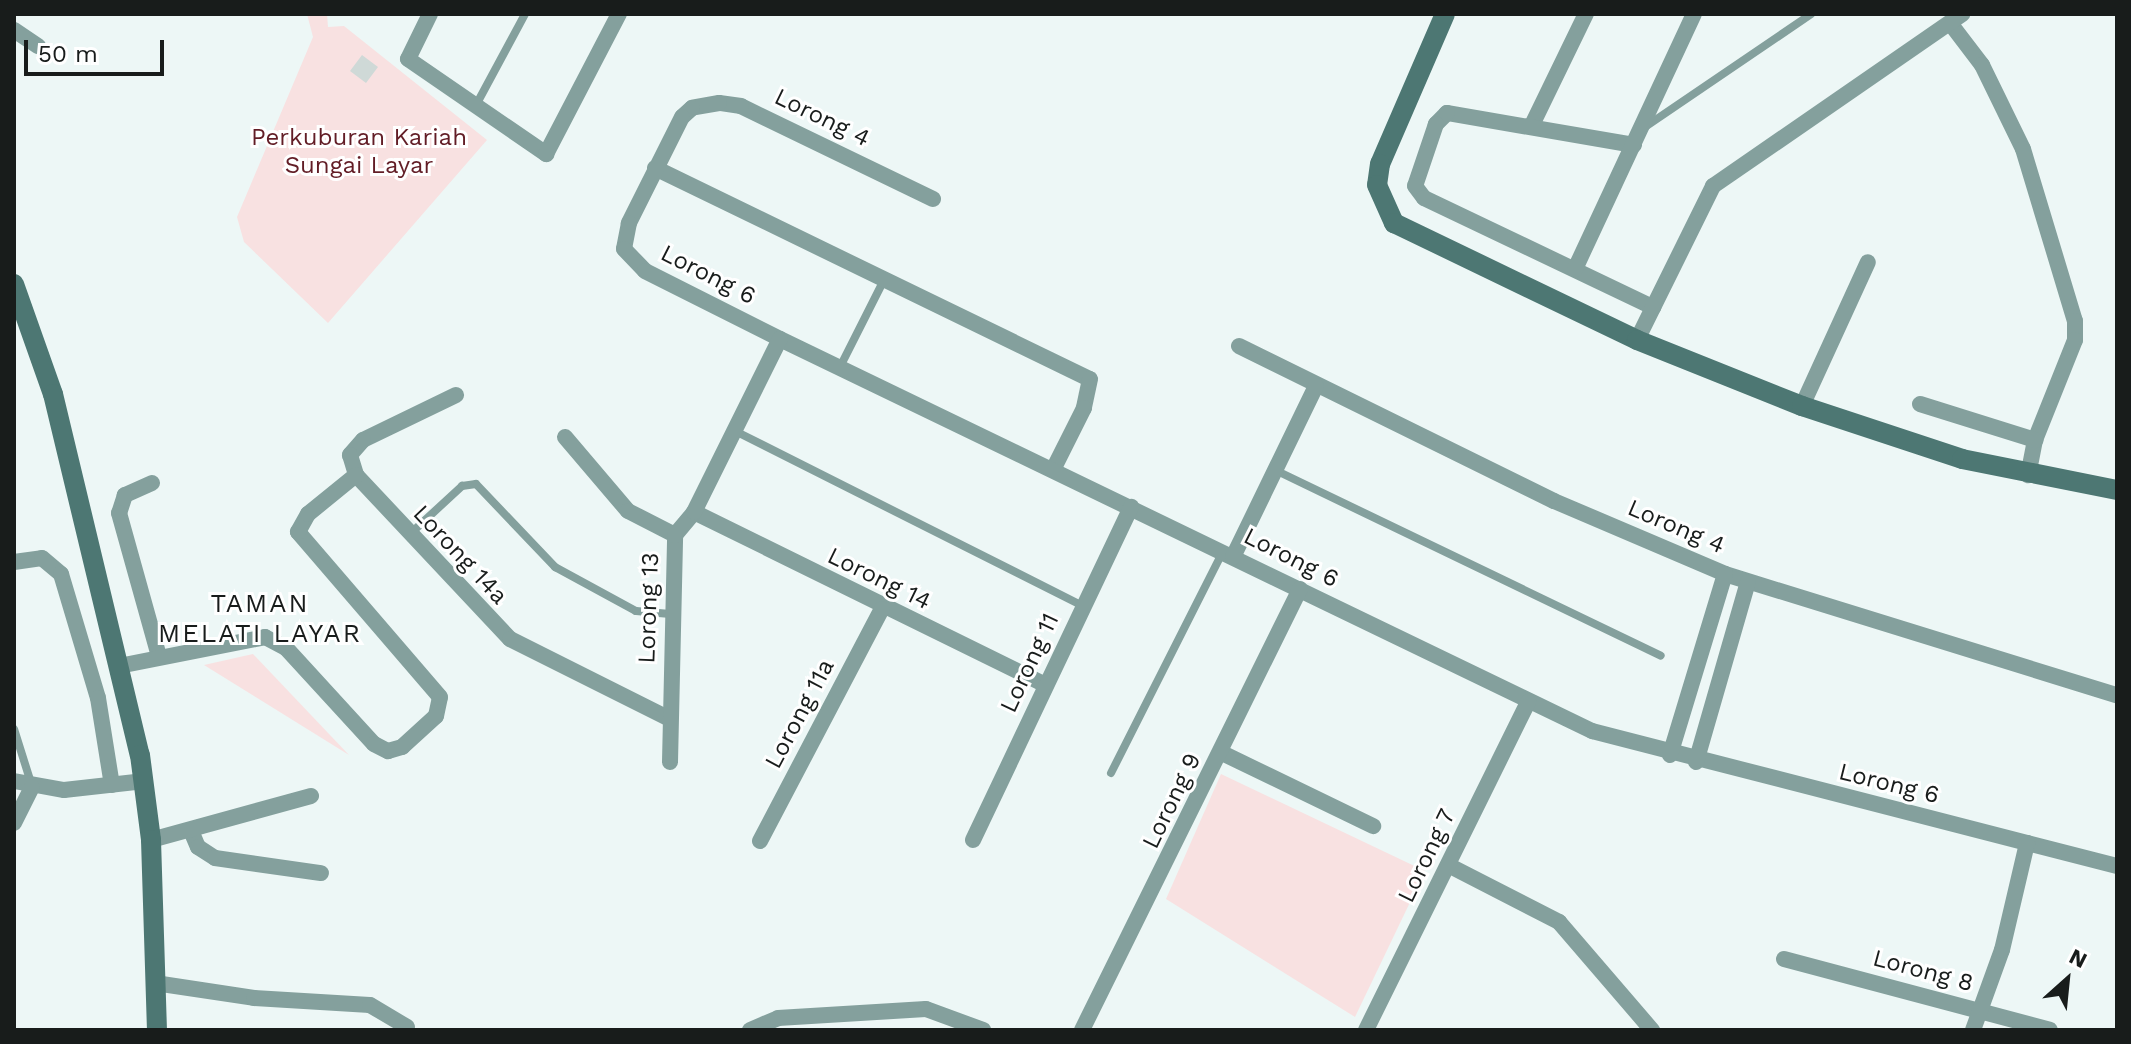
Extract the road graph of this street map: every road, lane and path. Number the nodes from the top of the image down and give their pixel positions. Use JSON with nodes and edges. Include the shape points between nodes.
{"nodes":[{"id":1,"x":430,"y":14,"type":"edge"},
{"id":2,"x":525,"y":14,"type":"edge"},
{"id":3,"x":619,"y":14,"type":"edge"},
{"id":4,"x":1586,"y":14,"type":"edge"},
{"id":5,"x":1694,"y":14,"type":"edge"},
{"id":6,"x":1811,"y":14,"type":"edge"},
{"id":7,"x":1441,"y":16,"type":"edge"},
{"id":8,"x":1956,"y":18,"type":"edge"},
{"id":9,"x":14,"y":30,"type":"edge"},
{"id":10,"x":38,"y":46,"type":"dead end"},
{"id":11,"x":475,"y":108,"type":"junction"},
{"id":12,"x":686,"y":111,"type":"joint"},
{"id":13,"x":1532,"y":125,"type":"junction"},
{"id":14,"x":1645,"y":127,"type":"junction"},
{"id":15,"x":1634,"y":145,"type":"junction"},
{"id":16,"x":655,"y":168,"type":"junction"},
{"id":17,"x":933,"y":199,"type":"dead end"},
{"id":18,"x":1868,"y":262,"type":"dead end"},
{"id":19,"x":1575,"y":269,"type":"junction"},
{"id":20,"x":884,"y":280,"type":"junction"},
{"id":21,"x":14,"y":284,"type":"edge"},
{"id":22,"x":1653,"y":307,"type":"junction"},
{"id":23,"x":780,"y":339,"type":"junction"},
{"id":24,"x":1637,"y":340,"type":"junction"},
{"id":25,"x":1239,"y":346,"type":"dead end"},
{"id":26,"x":840,"y":367,"type":"junction"},
{"id":27,"x":1316,"y":386,"type":"junction"},
{"id":28,"x":456,"y":395,"type":"dead end"},
{"id":29,"x":1920,"y":404,"type":"dead end"},
{"id":30,"x":1802,"y":406,"type":"junction"},
{"id":31,"x":735,"y":431,"type":"junction"},
{"id":32,"x":565,"y":437,"type":"dead end"},
{"id":33,"x":2035,"y":440,"type":"junction"},
{"id":34,"x":1053,"y":470,"type":"junction"},
{"id":35,"x":1275,"y":470,"type":"junction"},
{"id":36,"x":356,"y":475,"type":"junction"},
{"id":37,"x":2028,"y":475,"type":"junction"},
{"id":38,"x":152,"y":483,"type":"dead end"},
{"id":39,"x":2117,"y":490,"type":"edge"},
{"id":40,"x":1131,"y":507,"type":"junction"},
{"id":41,"x":694,"y":512,"type":"junction"},
{"id":42,"x":409,"y":535,"type":"junction"},
{"id":43,"x":675,"y":535,"type":"junction"},
{"id":44,"x":1228,"y":554,"type":"junction"},
{"id":45,"x":14,"y":562,"type":"edge"},
{"id":46,"x":1725,"y":574,"type":"junction"},
{"id":47,"x":1748,"y":582,"type":"junction"},
{"id":48,"x":1300,"y":589,"type":"junction"},
{"id":49,"x":1083,"y":606,"type":"junction"},
{"id":50,"x":882,"y":609,"type":"junction"},
{"id":51,"x":673,"y":614,"type":"junction"},
{"id":52,"x":159,"y":656,"type":"junction"},
{"id":53,"x":1661,"y":656,"type":"dead end"},
{"id":54,"x":119,"y":666,"type":"junction"},
{"id":55,"x":1045,"y":685,"type":"junction"},
{"id":56,"x":2117,"y":695,"type":"edge"},
{"id":57,"x":1528,"y":702,"type":"junction"},
{"id":58,"x":670,"y":719,"type":"junction"},
{"id":59,"x":14,"y":729,"type":"edge"},
{"id":60,"x":1222,"y":753,"type":"junction"},
{"id":61,"x":1670,"y":755,"type":"junction"},
{"id":62,"x":670,"y":762,"type":"dead end"},
{"id":63,"x":1696,"y":762,"type":"junction"},
{"id":64,"x":1111,"y":773,"type":"dead end"},
{"id":65,"x":14,"y":781,"type":"edge"},
{"id":66,"x":144,"y":781,"type":"junction"},
{"id":67,"x":112,"y":785,"type":"junction"},
{"id":68,"x":32,"y":787,"type":"junction"},
{"id":69,"x":311,"y":796,"type":"dead end"},
{"id":70,"x":14,"y":823,"type":"edge"},
{"id":71,"x":1373,"y":826,"type":"dead end"},
{"id":72,"x":192,"y":833,"type":"junction"},
{"id":73,"x":151,"y":840,"type":"junction"},
{"id":74,"x":973,"y":840,"type":"dead end"},
{"id":75,"x":760,"y":841,"type":"dead end"},
{"id":76,"x":2027,"y":843,"type":"junction"},
{"id":77,"x":1450,"y":866,"type":"junction"},
{"id":78,"x":2117,"y":866,"type":"edge"},
{"id":79,"x":321,"y":873,"type":"dead end"},
{"id":80,"x":1784,"y":959,"type":"dead end"},
{"id":81,"x":155,"y":983,"type":"junction"},
{"id":82,"x":1981,"y":1011,"type":"junction"},
{"id":83,"x":407,"y":1027,"type":"dead end"},
{"id":84,"x":157,"y":1030,"type":"edge"},
{"id":85,"x":750,"y":1030,"type":"edge"},
{"id":86,"x":983,"y":1030,"type":"edge"},
{"id":87,"x":1082,"y":1030,"type":"edge"},
{"id":88,"x":1366,"y":1030,"type":"edge"},
{"id":89,"x":1652,"y":1030,"type":"edge"},
{"id":90,"x":1973,"y":1030,"type":"edge"},
{"id":91,"x":2050,"y":1030,"type":"edge"}],
"edges":[{"from":1,"to":11,"type":"street","via":[[408,59]]},
{"from":2,"to":11,"type":"lane"},
{"from":3,"to":11,"type":"street","via":[[546,154]]},
{"from":4,"to":13,"type":"street"},
{"from":5,"to":14,"type":"street"},
{"from":6,"to":14,"type":"lane"},
{"from":7,"to":24,"type":"street","via":[[1380,164],[1382,206],[1419,238]]},
{"from":8,"to":22,"type":"street","via":[[1713,186]]},
{"from":8,"to":33,"type":"street","via":[[2023,149],[2075,321],[2075,340]]},
{"from":9,"to":10,"type":"street"},
{"from":12,"to":16,"type":"street","name":"Lorong 6"},
{"from":12,"to":17,"type":"street","name":"Lorong 4","via":[[719,103],[741,106]]},
{"from":13,"to":15,"type":"street"},
{"from":13,"to":19,"type":"street","via":[[1447,113],[1430,136],[1415,186],[1424,198]]},
{"from":14,"to":15,"type":"street"},
{"from":15,"to":19,"type":"street"},
{"from":16,"to":20,"type":"street"},
{"from":16,"to":23,"type":"street","name":"Lorong 6","via":[[623,238],[631,261]]},
{"from":18,"to":30,"type":"street"},
{"from":19,"to":22,"type":"street"},
{"from":20,"to":26,"type":"lane"},
{"from":20,"to":34,"type":"street","via":[[1090,379],[1084,408]]},
{"from":21,"to":54,"type":"street","via":[[53,394]]},
{"from":22,"to":24,"type":"street"},
{"from":23,"to":26,"type":"street","name":"Lorong 6"},
{"from":23,"to":31,"type":"street","name":"Lorong 13"},
{"from":24,"to":30,"type":"street"},
{"from":25,"to":27,"type":"street","name":"Lorong 4"},
{"from":26,"to":34,"type":"street","name":"Lorong 6"},
{"from":27,"to":35,"type":"street"},
{"from":27,"to":46,"type":"street","name":"Lorong 4"},
{"from":28,"to":36,"type":"street","via":[[363,440],[350,455]]},
{"from":29,"to":33,"type":"street"},
{"from":30,"to":37,"type":"street"},
{"from":31,"to":41,"type":"street","name":"Lorong 13"},
{"from":31,"to":49,"type":"lane"},
{"from":32,"to":43,"type":"street","via":[[628,511]]},
{"from":33,"to":37,"type":"street"},
{"from":34,"to":40,"type":"street","name":"Lorong 6"},
{"from":35,"to":44,"type":"street"},
{"from":35,"to":53,"type":"lane"},
{"from":36,"to":42,"type":"street","name":"Lorong 14a"},
{"from":36,"to":52,"type":"street","via":[[308,514],[298,532],[440,697],[436,716],[402,747],[388,751],[374,744],[277,641],[254,636]]},
{"from":37,"to":39,"type":"street"},
{"from":38,"to":52,"type":"street","via":[[125,495],[119,513]]},
{"from":40,"to":44,"type":"street","name":"Lorong 6"},
{"from":40,"to":49,"type":"street","name":"Lorong 11"},
{"from":41,"to":43,"type":"street","name":"Lorong 13"},
{"from":41,"to":50,"type":"street","name":"Lorong 14"},
{"from":42,"to":51,"type":"lane","via":[[462,486],[476,484],[555,567],[636,611]]},
{"from":42,"to":58,"type":"street","name":"Lorong 14a","via":[[510,639]]},
{"from":43,"to":51,"type":"street","name":"Lorong 13"},
{"from":44,"to":48,"type":"street","name":"Lorong 6"},
{"from":44,"to":64,"type":"lane"},
{"from":45,"to":67,"type":"street","via":[[42,558],[61,574],[98,698]]},
{"from":46,"to":47,"type":"street","name":"Lorong 4"},
{"from":46,"to":61,"type":"street"},
{"from":47,"to":56,"type":"street","name":"Lorong 4"},
{"from":47,"to":63,"type":"street"},
{"from":48,"to":57,"type":"street","name":"Lorong 6"},
{"from":48,"to":60,"type":"street","name":"Lorong 9"},
{"from":49,"to":55,"type":"street","name":"Lorong 11"},
{"from":50,"to":55,"type":"street","name":"Lorong 14"},
{"from":50,"to":75,"type":"street","name":"Lorong 11a"},
{"from":51,"to":58,"type":"street","name":"Lorong 13"},
{"from":52,"to":54,"type":"street"},
{"from":54,"to":66,"type":"street"},
{"from":55,"to":74,"type":"street","name":"Lorong 11"},
{"from":57,"to":61,"type":"street","name":"Lorong 6"},
{"from":57,"to":77,"type":"street","name":"Lorong 7"},
{"from":58,"to":62,"type":"street","name":"Lorong 13"},
{"from":59,"to":68,"type":"lane"},
{"from":60,"to":71,"type":"street"},
{"from":60,"to":87,"type":"street","name":"Lorong 9"},
{"from":61,"to":63,"type":"street","name":"Lorong 6"},
{"from":63,"to":76,"type":"street","name":"Lorong 6"},
{"from":65,"to":68,"type":"street"},
{"from":66,"to":67,"type":"street"},
{"from":66,"to":73,"type":"street"},
{"from":67,"to":68,"type":"street"},
{"from":68,"to":70,"type":"street"},
{"from":69,"to":72,"type":"street","via":[[240,813]]},
{"from":72,"to":73,"type":"street"},
{"from":72,"to":79,"type":"street","via":[[198,847],[215,858]]},
{"from":73,"to":81,"type":"street"},
{"from":76,"to":78,"type":"street","name":"Lorong 6"},
{"from":76,"to":82,"type":"street"},
{"from":77,"to":88,"type":"street","name":"Lorong 7"},
{"from":77,"to":89,"type":"street","via":[[1559,922]]},
{"from":80,"to":82,"type":"street","name":"Lorong 8"},
{"from":81,"to":83,"type":"street","via":[[254,998],[370,1005]]},
{"from":81,"to":84,"type":"street"},
{"from":82,"to":90,"type":"street"},
{"from":82,"to":91,"type":"street","name":"Lorong 8"},
{"from":85,"to":86,"type":"street","via":[[778,1018],[926,1009]]}]}
